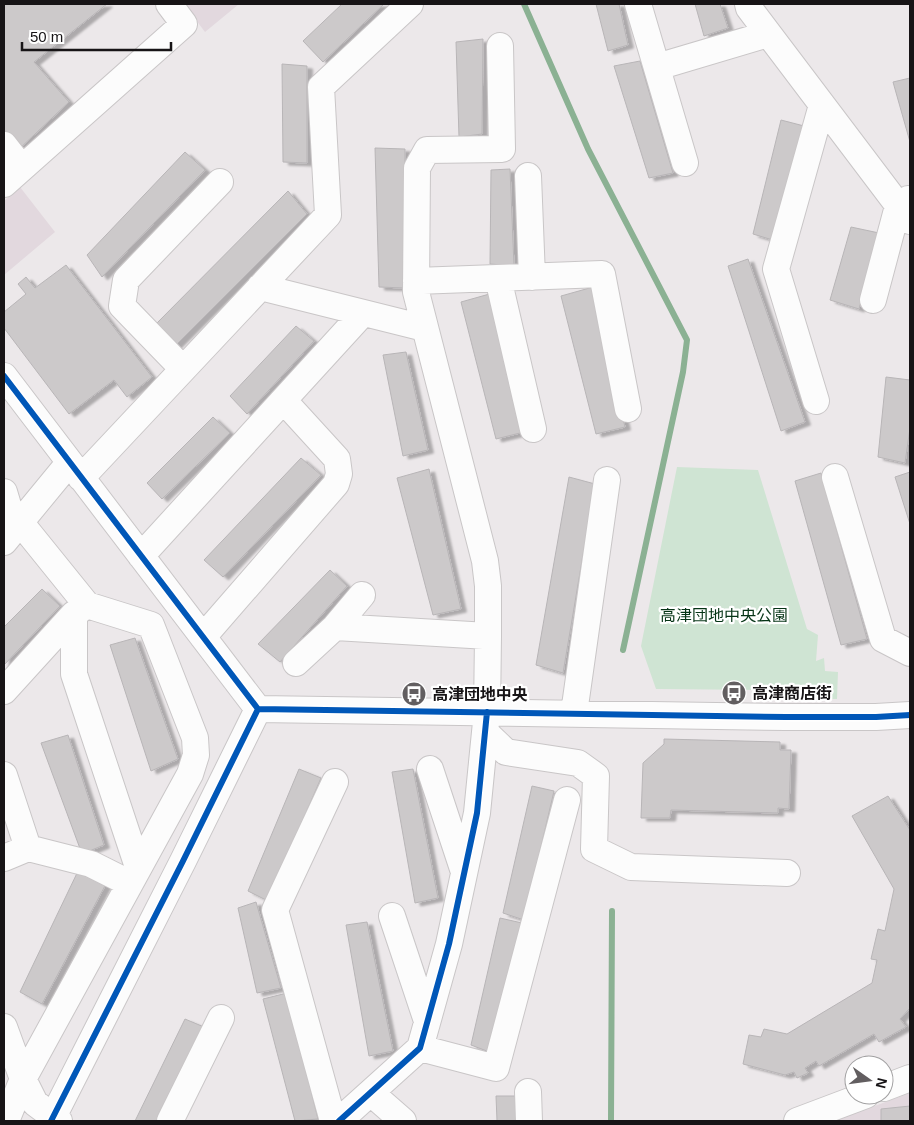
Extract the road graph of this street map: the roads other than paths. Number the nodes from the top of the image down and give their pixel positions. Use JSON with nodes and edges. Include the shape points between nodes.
{"nodes":[{"id":1,"x":169,"y":4,"type":"edge"},
{"id":2,"x":410,"y":4,"type":"edge"},
{"id":3,"x":638,"y":4,"type":"edge"},
{"id":4,"x":748,"y":4,"type":"edge"},
{"id":5,"x":768,"y":34,"type":"junction"},
{"id":6,"x":500,"y":46,"type":"dead end"},
{"id":7,"x":657,"y":67,"type":"junction"},
{"id":8,"x":822,"y":105,"type":"junction"},
{"id":9,"x":4,"y":145,"type":"edge"},
{"id":10,"x":685,"y":163,"type":"dead end"},
{"id":11,"x":13,"y":176,"type":"edge"},
{"id":12,"x":528,"y":176,"type":"dead end"},
{"id":13,"x":220,"y":182,"type":"dead end"},
{"id":14,"x":906,"y":208,"type":"edge"},
{"id":15,"x":532,"y":277,"type":"junction"},
{"id":16,"x":498,"y":278,"type":"junction"},
{"id":17,"x":416,"y":281,"type":"junction"},
{"id":18,"x":260,"y":287,"type":"junction"},
{"id":19,"x":873,"y":300,"type":"dead end"},
{"id":20,"x":363,"y":313,"type":"junction"},
{"id":21,"x":424,"y":328,"type":"junction"},
{"id":22,"x":183,"y":369,"type":"junction"},
{"id":23,"x":4,"y":376,"type":"edge"},
{"id":24,"x":284,"y":400,"type":"junction"},
{"id":25,"x":816,"y":401,"type":"dead end"},
{"id":26,"x":628,"y":409,"type":"dead end"},
{"id":27,"x":533,"y":429,"type":"dead end"},
{"id":28,"x":75,"y":470,"type":"junction"},
{"id":29,"x":835,"y":477,"type":"dead end"},
{"id":30,"x":607,"y":480,"type":"dead end"},
{"id":31,"x":4,"y":492,"type":"edge"},
{"id":32,"x":13,"y":531,"type":"edge"},
{"id":33,"x":141,"y":556,"type":"junction"},
{"id":34,"x":362,"y":595,"type":"dead end"},
{"id":35,"x":80,"y":610,"type":"junction"},
{"id":36,"x":335,"y":627,"type":"junction"},
{"id":37,"x":488,"y":636,"type":"junction"},
{"id":38,"x":203,"y":637,"type":"junction"},
{"id":39,"x":910,"y":653,"type":"edge"},
{"id":40,"x":296,"y":663,"type":"dead end"},
{"id":41,"x":4,"y":691,"type":"edge"},
{"id":42,"x":258,"y":710,"type":"junction"},
{"id":43,"x":574,"y":713,"type":"junction"},
{"id":44,"x":910,"y":715,"type":"edge"},
{"id":45,"x":486,"y":722,"type":"junction"},
{"id":46,"x":430,"y":769,"type":"dead end"},
{"id":47,"x":4,"y":776,"type":"edge"},
{"id":48,"x":335,"y":782,"type":"dead end"},
{"id":49,"x":567,"y":800,"type":"dead end"},
{"id":50,"x":28,"y":848,"type":"junction"},
{"id":51,"x":4,"y":858,"type":"edge"},
{"id":52,"x":465,"y":872,"type":"junction"},
{"id":53,"x":787,"y":873,"type":"dead end"},
{"id":54,"x":134,"y":875,"type":"junction"},
{"id":55,"x":392,"y":916,"type":"dead end"},
{"id":56,"x":221,"y":1018,"type":"dead end"},
{"id":57,"x":427,"y":1021,"type":"junction"},
{"id":58,"x":4,"y":1027,"type":"edge"},
{"id":59,"x":420,"y":1048,"type":"junction"},
{"id":60,"x":910,"y":1078,"type":"edge"},
{"id":61,"x":24,"y":1079,"type":"junction"},
{"id":62,"x":894,"y":1084,"type":"edge"},
{"id":63,"x":528,"y":1092,"type":"dead end"},
{"id":64,"x":371,"y":1093,"type":"junction"},
{"id":65,"x":844,"y":1103,"type":"edge"},
{"id":66,"x":54,"y":1120,"type":"edge"},
{"id":67,"x":6,"y":1121,"type":"edge"},
{"id":68,"x":170,"y":1121,"type":"edge"},
{"id":69,"x":333,"y":1121,"type":"edge"},
{"id":70,"x":339,"y":1121,"type":"edge"},
{"id":71,"x":403,"y":1121,"type":"edge"},
{"id":72,"x":528,"y":1121,"type":"edge"},
{"id":73,"x":797,"y":1121,"type":"edge"}],
"edges":[{"from":1,"to":11,"type":"street","via":[[184,24]]},
{"from":2,"to":18,"type":"street","via":[[321,87],[328,215]]},
{"from":3,"to":7,"type":"street"},
{"from":4,"to":5,"type":"street"},
{"from":5,"to":7,"type":"street"},
{"from":5,"to":8,"type":"street"},
{"from":6,"to":17,"type":"street","via":[[502,149],[427,150],[417,168]]},
{"from":7,"to":10,"type":"street"},
{"from":8,"to":14,"type":"street"},
{"from":8,"to":25,"type":"street","via":[[776,269]]},
{"from":9,"to":11,"type":"street"},
{"from":12,"to":15,"type":"street"},
{"from":13,"to":22,"type":"street","via":[[126,280],[122,306]]},
{"from":14,"to":19,"type":"street"},
{"from":15,"to":16,"type":"street"},
{"from":15,"to":26,"type":"street","via":[[602,274]]},
{"from":16,"to":17,"type":"street"},
{"from":16,"to":27,"type":"street"},
{"from":17,"to":21,"type":"street"},
{"from":18,"to":20,"type":"street"},
{"from":18,"to":22,"type":"street"},
{"from":20,"to":21,"type":"street"},
{"from":20,"to":24,"type":"street"},
{"from":21,"to":37,"type":"street","via":[[485,561]]},
{"from":22,"to":28,"type":"street"},
{"from":23,"to":28,"type":"street"},
{"from":24,"to":33,"type":"street"},
{"from":24,"to":38,"type":"street","via":[[337,460],[339,474],[336,484]]},
{"from":28,"to":32,"type":"street"},
{"from":28,"to":33,"type":"street"},
{"from":29,"to":39,"type":"street","via":[[883,639]]},
{"from":30,"to":43,"type":"street"},
{"from":31,"to":32,"type":"street"},
{"from":32,"to":35,"type":"street"},
{"from":33,"to":38,"type":"street"},
{"from":34,"to":36,"type":"street"},
{"from":35,"to":41,"type":"street"},
{"from":35,"to":54,"type":"street","via":[[74,674]]},
{"from":35,"to":54,"type":"street","via":[[151,625],[195,738],[196,755],[190,774]]},
{"from":36,"to":37,"type":"street"},
{"from":36,"to":40,"type":"street"},
{"from":37,"to":45,"type":"street"},
{"from":38,"to":42,"type":"street"},
{"from":42,"to":45,"type":"street"},
{"from":42,"to":66,"type":"street"},
{"from":43,"to":44,"type":"street","via":[[844,718]]},
{"from":43,"to":45,"type":"street"},
{"from":45,"to":52,"type":"street","via":[[477,812]]},
{"from":45,"to":53,"type":"street","via":[[506,752],[578,763],[596,776],[594,849],[631,867]]},
{"from":46,"to":52,"type":"street"},
{"from":47,"to":50,"type":"street"},
{"from":48,"to":69,"type":"street","via":[[275,910]]},
{"from":49,"to":59,"type":"street","via":[[496,1068]]},
{"from":50,"to":51,"type":"street"},
{"from":50,"to":54,"type":"street"},
{"from":52,"to":57,"type":"street"},
{"from":54,"to":61,"type":"street"},
{"from":55,"to":57,"type":"street"},
{"from":56,"to":68,"type":"street"},
{"from":57,"to":59,"type":"street"},
{"from":58,"to":61,"type":"street"},
{"from":59,"to":64,"type":"street"},
{"from":60,"to":62,"type":"street"},
{"from":61,"to":66,"type":"street","via":[[35,1103]]},
{"from":61,"to":67,"type":"street"},
{"from":63,"to":72,"type":"street"},
{"from":64,"to":70,"type":"street"},
{"from":64,"to":71,"type":"street"},
{"from":65,"to":73,"type":"street"}]}
